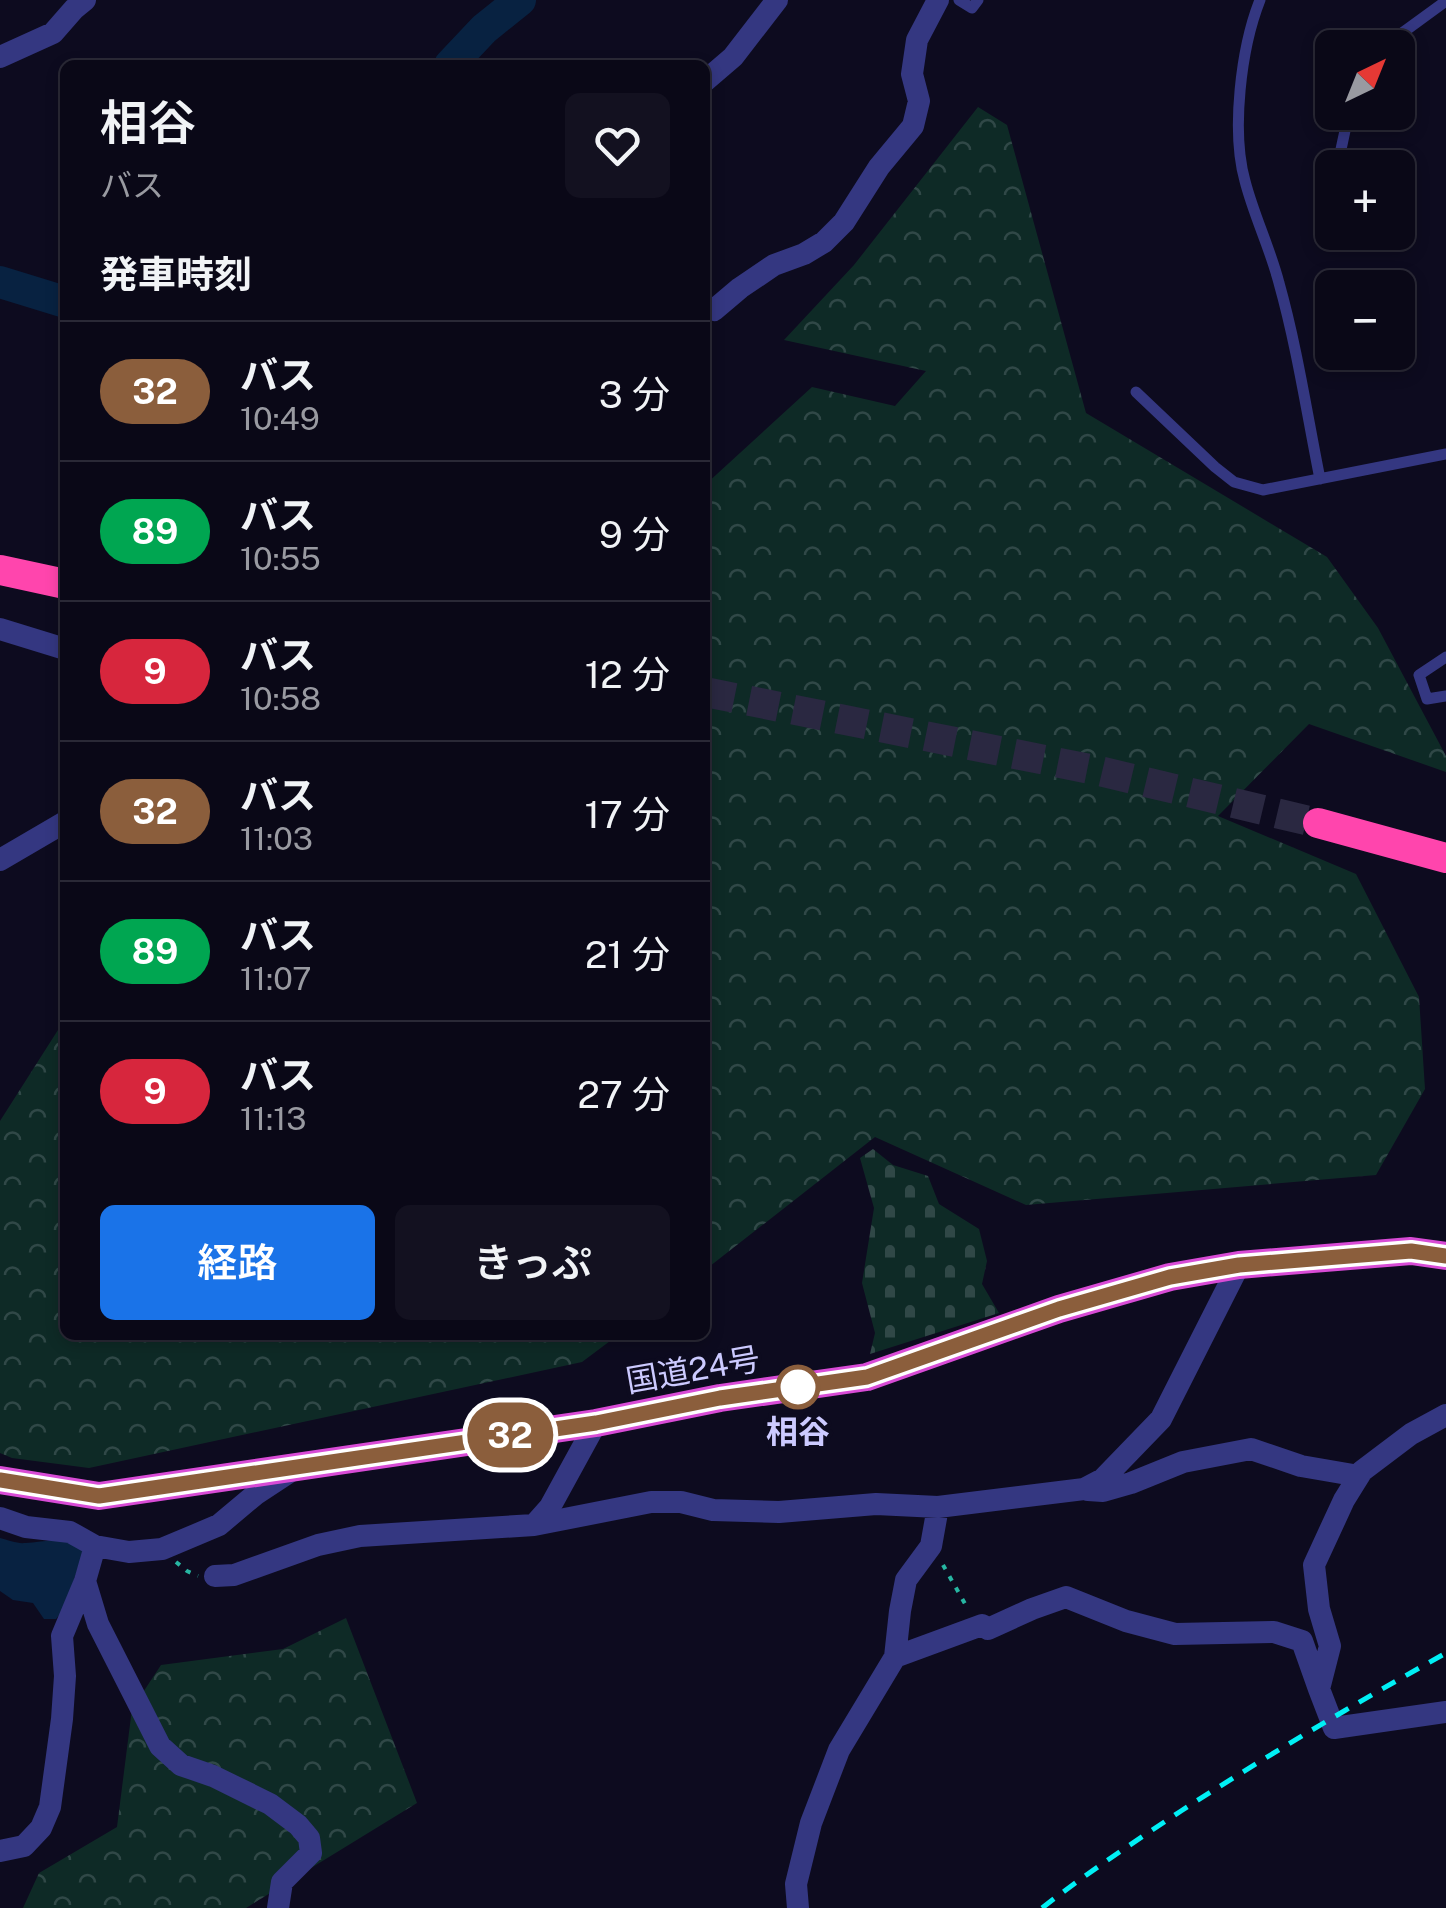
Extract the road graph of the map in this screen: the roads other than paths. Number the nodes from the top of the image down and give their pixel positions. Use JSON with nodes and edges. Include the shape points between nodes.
{"nodes":[{"id":1,"x":85,"y":0,"type":"edge"},
{"id":2,"x":777,"y":0,"type":"edge"},
{"id":3,"x":938,"y":0,"type":"edge"},
{"id":4,"x":959,"y":0,"type":"edge"},
{"id":5,"x":978,"y":0,"type":"edge"},
{"id":6,"x":1260,"y":0,"type":"edge"},
{"id":7,"x":1446,"y":0,"type":"edge"},
{"id":8,"x":1406,"y":30,"type":"edge"},
{"id":9,"x":0,"y":57,"type":"edge"},
{"id":10,"x":710,"y":76,"type":"edge"},
{"id":11,"x":710,"y":308,"type":"edge"},
{"id":12,"x":1136,"y":392,"type":"dead end"},
{"id":13,"x":1446,"y":454,"type":"edge"},
{"id":14,"x":1320,"y":478,"type":"junction"},
{"id":15,"x":0,"y":570,"type":"edge"},
{"id":16,"x":60,"y":583,"type":"edge"},
{"id":17,"x":0,"y":629,"type":"edge"},
{"id":18,"x":60,"y":648,"type":"edge"},
{"id":19,"x":1446,"y":657,"type":"edge"},
{"id":20,"x":1446,"y":696,"type":"edge"},
{"id":21,"x":1318,"y":823,"type":"tunnel mouth"},
{"id":22,"x":60,"y":825,"type":"edge"},
{"id":23,"x":1446,"y":858,"type":"edge"},
{"id":24,"x":0,"y":860,"type":"edge"},
{"id":25,"x":1446,"y":1256,"type":"edge"},
{"id":26,"x":1239,"y":1265,"type":"junction"},
{"id":27,"x":1446,"y":1415,"type":"edge"},
{"id":28,"x":596,"y":1423,"type":"junction"},
{"id":29,"x":296,"y":1468,"type":"junction"},
{"id":30,"x":1359,"y":1476,"type":"junction"},
{"id":31,"x":0,"y":1480,"type":"edge"},
{"id":32,"x":1084,"y":1490,"type":"junction"},
{"id":33,"x":938,"y":1507,"type":"junction"},
{"id":34,"x":0,"y":1518,"type":"edge"},
{"id":35,"x":534,"y":1526,"type":"junction"},
{"id":36,"x":94,"y":1546,"type":"junction"},
{"id":37,"x":215,"y":1576,"type":"dead end"},
{"id":38,"x":85,"y":1580,"type":"junction"},
{"id":39,"x":896,"y":1657,"type":"junction"},
{"id":40,"x":1319,"y":1689,"type":"junction"},
{"id":41,"x":1446,"y":1712,"type":"edge"},
{"id":42,"x":0,"y":1851,"type":"edge"},
{"id":43,"x":278,"y":1908,"type":"edge"},
{"id":44,"x":798,"y":1908,"type":"edge"}],
"edges":[{"from":1,"to":9,"type":"street","via":[[53,34]]},
{"from":2,"to":10,"type":"street"},
{"from":3,"to":11,"type":"street","via":[[916,40],[912,74],[919,100],[913,126],[844,222],[824,242],[774,265]]},
{"from":4,"to":5,"type":"lane","via":[[972,8]]},
{"from":6,"to":14,"type":"lane","via":[[1243,65],[1241,160],[1280,284]]},
{"from":7,"to":8,"type":"lane"},
{"from":12,"to":14,"type":"lane","via":[[1234,482],[1263,490]]},
{"from":13,"to":14,"type":"lane"},
{"from":15,"to":16,"type":"highway"},
{"from":17,"to":18,"type":"street"},
{"from":19,"to":20,"type":"lane","via":[[1420,675],[1427,699]]},
{"from":21,"to":23,"type":"highway"},
{"from":22,"to":24,"type":"street"},
{"from":25,"to":26,"type":"highway","name":"国道24号","via":[[1411,1251]]},
{"from":26,"to":28,"type":"highway","name":"国道24号","via":[[1059,1309],[867,1377]]},
{"from":26,"to":32,"type":"street","via":[[1160,1419],[1104,1480]]},
{"from":27,"to":30,"type":"street","via":[[1410,1434]]},
{"from":28,"to":29,"type":"highway","name":"国道24号"},
{"from":28,"to":35,"type":"street"},
{"from":29,"to":31,"type":"highway","name":"国道24号","via":[[99,1496]]},
{"from":29,"to":36,"type":"street","via":[[219,1525],[162,1549]]},
{"from":30,"to":32,"type":"street","via":[[1251,1449],[1182,1462],[1103,1491]]},
{"from":30,"to":40,"type":"street","via":[[1314,1565],[1330,1646]]},
{"from":32,"to":33,"type":"street"},
{"from":33,"to":35,"type":"street","via":[[780,1512],[650,1502]]},
{"from":33,"to":39,"type":"street","via":[[931,1546],[906,1580]]},
{"from":34,"to":36,"type":"street","via":[[70,1532]]},
{"from":35,"to":37,"type":"street","via":[[360,1536]]},
{"from":36,"to":38,"type":"street"},
{"from":38,"to":42,"type":"street","via":[[62,1636],[66,1676],[50,1807],[24,1846]]},
{"from":38,"to":43,"type":"street","via":[[98,1624],[160,1746],[180,1765],[270,1804],[309,1838],[310,1853],[282,1882]]},
{"from":39,"to":40,"type":"street","via":[[1066,1597],[1175,1634],[1274,1632],[1302,1642]]},
{"from":39,"to":44,"type":"street","via":[[825,1787],[796,1884]]},
{"from":40,"to":41,"type":"street","via":[[1334,1728]]}]}
